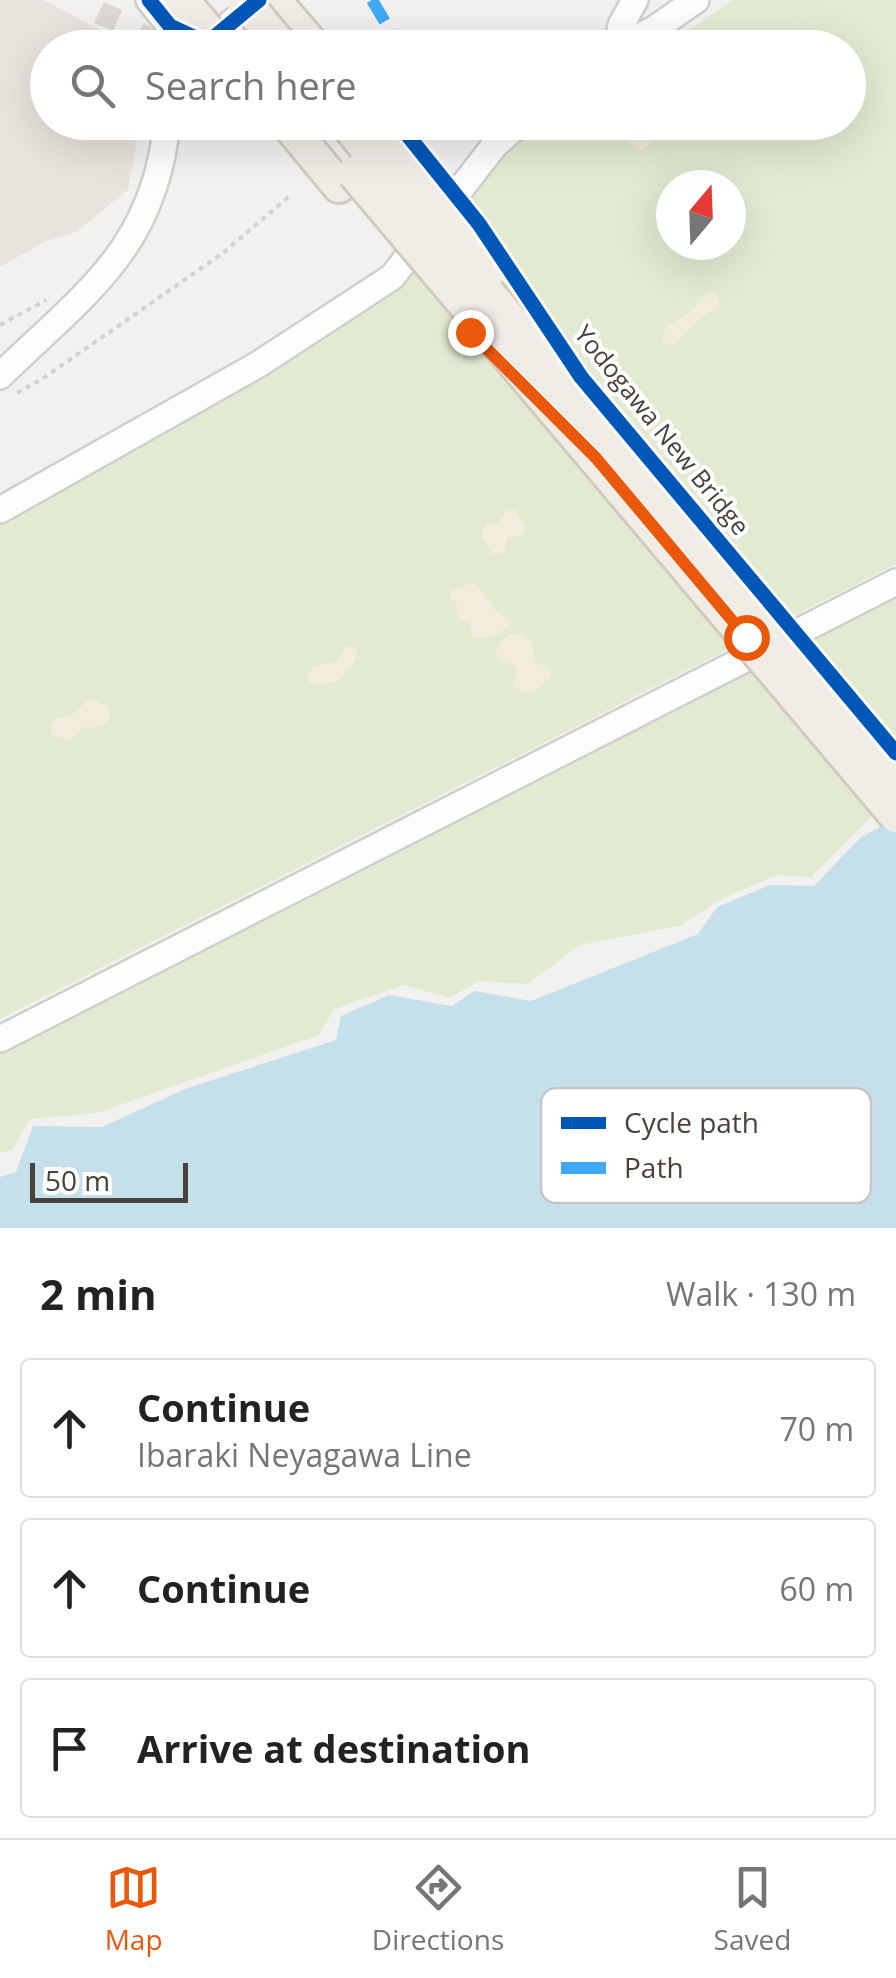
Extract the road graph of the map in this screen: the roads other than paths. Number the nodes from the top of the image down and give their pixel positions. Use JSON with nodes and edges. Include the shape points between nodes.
{"nodes":[{"id":1,"x":149,"y":0,"type":"edge"},
{"id":2,"x":182,"y":0,"type":"edge"},
{"id":3,"x":210,"y":0,"type":"edge"},
{"id":4,"x":243,"y":0,"type":"edge"},
{"id":5,"x":259,"y":0,"type":"edge"},
{"id":6,"x":274,"y":0,"type":"edge"},
{"id":7,"x":636,"y":0,"type":"edge"},
{"id":8,"x":696,"y":0,"type":"edge"},
{"id":9,"x":178,"y":30,"type":"edge"},
{"id":10,"x":200,"y":30,"type":"edge"},
{"id":11,"x":227,"y":30,"type":"edge"},
{"id":12,"x":235,"y":30,"type":"edge"},
{"id":13,"x":284,"y":30,"type":"edge"},
{"id":14,"x":293,"y":30,"type":"edge"},
{"id":15,"x":619,"y":30,"type":"edge"},
{"id":16,"x":653,"y":30,"type":"edge"},
{"id":17,"x":165,"y":140,"type":"edge"},
{"id":18,"x":330,"y":140,"type":"edge"},
{"id":19,"x":342,"y":140,"type":"edge"},
{"id":20,"x":501,"y":140,"type":"edge"},
{"id":21,"x":367,"y":155,"type":"edge"},
{"id":22,"x":7,"y":385,"type":"edge"},
{"id":23,"x":606,"y":451,"type":"junction"},
{"id":24,"x":0,"y":510,"type":"edge"},
{"id":25,"x":896,"y":582,"type":"edge"},
{"id":26,"x":896,"y":778,"type":"edge"},
{"id":27,"x":896,"y":816,"type":"edge"},
{"id":28,"x":0,"y":1038,"type":"edge"}],
"edges":[{"from":1,"to":9,"type":"street"},
{"from":2,"to":10,"type":"main road","bridge":true},
{"from":3,"to":12,"type":"main road"},
{"from":4,"to":13,"type":"main road","bridge":true},
{"from":5,"to":11,"type":"street"},
{"from":6,"to":14,"type":"main road"},
{"from":7,"to":15,"type":"street"},
{"from":8,"to":16,"type":"street"},
{"from":17,"to":22,"type":"street","via":[[142,221],[115,263]]},
{"from":18,"to":21,"type":"main road"},
{"from":19,"to":21,"type":"main road"},
{"from":20,"to":24,"type":"street","via":[[392,277],[258,364]]},
{"from":21,"to":23,"type":"main road","bridge":true},
{"from":21,"to":23,"type":"main road","bridge":true,"via":[[420,281]]},
{"from":23,"to":26,"type":"main road","bridge":true},
{"from":23,"to":27,"type":"main road","bridge":true},
{"from":25,"to":28,"type":"street"}]}
